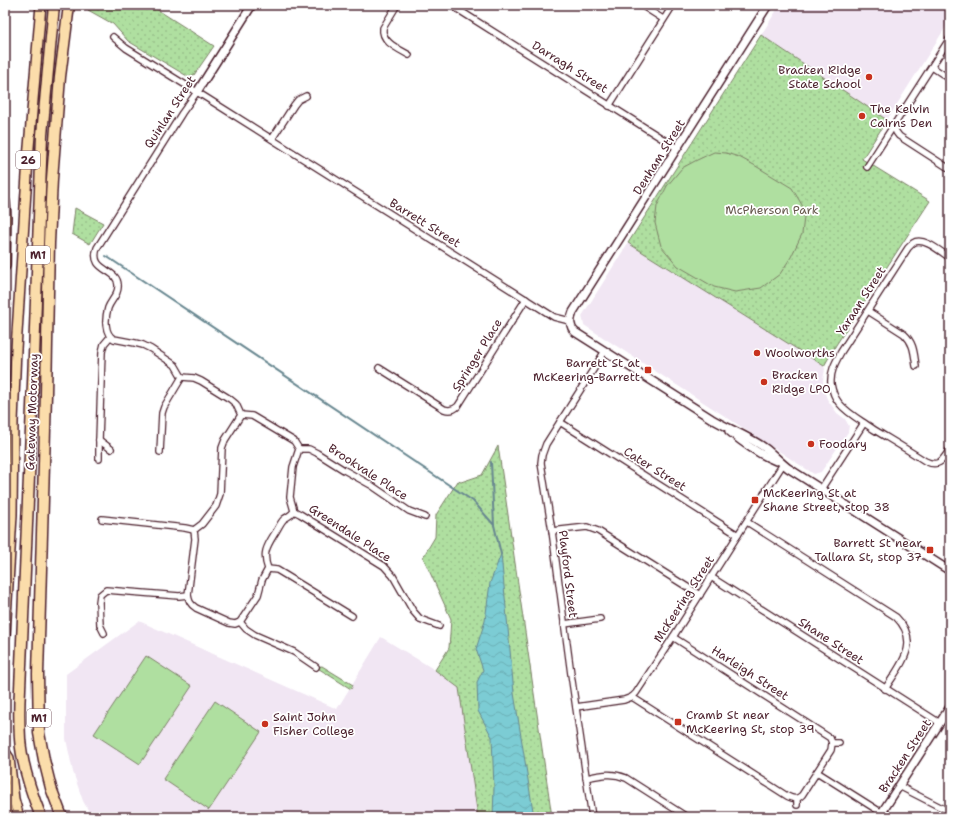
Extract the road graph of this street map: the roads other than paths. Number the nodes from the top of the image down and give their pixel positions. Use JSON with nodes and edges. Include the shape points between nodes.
{"nodes":[{"id":1,"x":41,"y":5,"type":"edge"},
{"id":2,"x":54,"y":5,"type":"edge"},
{"id":3,"x":69,"y":5,"type":"edge"},
{"id":4,"x":252,"y":5,"type":"edge"},
{"id":5,"x":397,"y":5,"type":"edge"},
{"id":6,"x":450,"y":5,"type":"edge"},
{"id":7,"x":641,"y":5,"type":"edge"},
{"id":8,"x":673,"y":5,"type":"edge"},
{"id":9,"x":768,"y":5,"type":"edge"},
{"id":10,"x":663,"y":19,"type":"junction"},
{"id":11,"x":113,"y":37,"type":"dead end"},
{"id":12,"x":950,"y":38,"type":"edge"},
{"id":13,"x":409,"y":55,"type":"dead end"},
{"id":14,"x":932,"y":67,"type":"junction"},
{"id":15,"x":950,"y":79,"type":"edge"},
{"id":16,"x":196,"y":92,"type":"junction"},
{"id":17,"x":306,"y":96,"type":"dead end"},
{"id":18,"x":609,"y":106,"type":"junction"},
{"id":19,"x":894,"y":125,"type":"junction"},
{"id":20,"x":272,"y":139,"type":"junction"},
{"id":21,"x":677,"y":148,"type":"junction"},
{"id":22,"x":867,"y":167,"type":"dead end"},
{"id":23,"x":950,"y":169,"type":"edge"},
{"id":24,"x":5,"y":202,"type":"edge"},
{"id":25,"x":950,"y":258,"type":"edge"},
{"id":26,"x":5,"y":266,"type":"edge"},
{"id":27,"x":526,"y":299,"type":"junction"},
{"id":28,"x":868,"y":311,"type":"junction"},
{"id":29,"x":570,"y":321,"type":"junction"},
{"id":30,"x":110,"y":337,"type":"junction"},
{"id":31,"x":605,"y":351,"type":"junction"},
{"id":32,"x":916,"y":366,"type":"dead end"},
{"id":33,"x":379,"y":368,"type":"dead end"},
{"id":34,"x":182,"y":377,"type":"junction"},
{"id":35,"x":241,"y":415,"type":"junction"},
{"id":36,"x":560,"y":422,"type":"junction"},
{"id":37,"x":864,"y":423,"type":"junction"},
{"id":38,"x":99,"y":440,"type":"junction"},
{"id":39,"x":111,"y":449,"type":"dead end"},
{"id":40,"x":299,"y":449,"type":"junction"},
{"id":41,"x":950,"y":449,"type":"edge"},
{"id":42,"x":160,"y":452,"type":"dead end"},
{"id":43,"x":99,"y":459,"type":"dead end"},
{"id":44,"x":783,"y":464,"type":"junction"},
{"id":45,"x":821,"y":489,"type":"junction"},
{"id":46,"x":294,"y":511,"type":"junction"},
{"id":47,"x":425,"y":517,"type":"dead end"},
{"id":48,"x":102,"y":518,"type":"dead end"},
{"id":49,"x":747,"y":522,"type":"junction"},
{"id":50,"x":194,"y":530,"type":"junction"},
{"id":51,"x":552,"y":532,"type":"junction"},
{"id":52,"x":738,"y":535,"type":"junction"},
{"id":53,"x":268,"y":569,"type":"junction"},
{"id":54,"x":950,"y":571,"type":"edge"},
{"id":55,"x":711,"y":577,"type":"junction"},
{"id":56,"x":188,"y":595,"type":"junction"},
{"id":57,"x":700,"y":595,"type":"junction"},
{"id":58,"x":352,"y":616,"type":"dead end"},
{"id":59,"x":600,"y":619,"type":"dead end"},
{"id":60,"x":240,"y":622,"type":"junction"},
{"id":61,"x":564,"y":624,"type":"junction"},
{"id":62,"x":440,"y":626,"type":"dead end"},
{"id":63,"x":104,"y":634,"type":"dead end"},
{"id":64,"x":5,"y":636,"type":"edge"},
{"id":65,"x":673,"y":637,"type":"junction"},
{"id":66,"x":316,"y":667,"type":"dead end"},
{"id":67,"x":885,"y":689,"type":"junction"},
{"id":68,"x":632,"y":697,"type":"junction"},
{"id":69,"x":576,"y":707,"type":"junction"},
{"id":70,"x":950,"y":707,"type":"edge"},
{"id":71,"x":940,"y":723,"type":"junction"},
{"id":72,"x":832,"y":743,"type":"junction"},
{"id":73,"x":839,"y":743,"type":"dead end"},
{"id":74,"x":5,"y":752,"type":"edge"},
{"id":75,"x":817,"y":772,"type":"junction"},
{"id":76,"x":586,"y":778,"type":"junction"},
{"id":77,"x":899,"y":786,"type":"junction"},
{"id":78,"x":5,"y":788,"type":"edge"},
{"id":79,"x":950,"y":812,"type":"edge"},
{"id":80,"x":881,"y":815,"type":"edge"},
{"id":81,"x":8,"y":817,"type":"edge"},
{"id":82,"x":19,"y":817,"type":"edge"},
{"id":83,"x":41,"y":817,"type":"edge"},
{"id":84,"x":62,"y":817,"type":"edge"},
{"id":85,"x":592,"y":817,"type":"edge"},
{"id":86,"x":687,"y":817,"type":"edge"}],
"edges":[{"from":1,"to":64,"type":"highway","number":"26","via":[[16,348],[12,422],[12,515]]},
{"from":2,"to":83,"type":"highway","name":"Gateway Motorway","number":"M1","via":[[42,136],[19,722],[23,760]]},
{"from":3,"to":84,"type":"highway","name":"Gateway Motorway","number":"M1","via":[[59,84],[49,243],[38,674],[39,733],[51,788]]},
{"from":4,"to":16,"type":"street","name":"Quinlan Street"},
{"from":5,"to":13,"type":"street","via":[[382,32],[387,42]]},
{"from":6,"to":18,"type":"street","name":"Darragh Street"},
{"from":7,"to":10,"type":"street"},
{"from":8,"to":10,"type":"street"},
{"from":9,"to":21,"type":"street","name":"Denham Street"},
{"from":10,"to":18,"type":"street"},
{"from":11,"to":16,"type":"street","name":"Barrett Street"},
{"from":12,"to":14,"type":"street"},
{"from":14,"to":15,"type":"street"},
{"from":14,"to":19,"type":"street"},
{"from":16,"to":20,"type":"street","name":"Barrett Street"},
{"from":16,"to":30,"type":"street","name":"Quinlan Street","via":[[97,248],[97,262],[116,277],[118,284],[117,292],[108,307],[107,331]]},
{"from":17,"to":20,"type":"street","via":[[294,105]]},
{"from":18,"to":21,"type":"street","name":"Darragh Street"},
{"from":19,"to":22,"type":"street"},
{"from":19,"to":23,"type":"street","via":[[899,136]]},
{"from":20,"to":27,"type":"street","name":"Barrett Street"},
{"from":21,"to":29,"type":"street","name":"Denham Street","via":[[573,312]]},
{"from":24,"to":26,"type":"highway"},
{"from":25,"to":28,"type":"street","name":"Yaraan Street","via":[[929,244],[912,243]]},
{"from":27,"to":29,"type":"street","name":"Barrett Street","via":[[554,317]]},
{"from":27,"to":33,"type":"street","name":"Springer Place","via":[[458,406],[451,410],[444,409]]},
{"from":28,"to":32,"type":"street","via":[[908,338]]},
{"from":28,"to":37,"type":"street","name":"Yaraan Street","via":[[841,352],[831,375],[837,402]]},
{"from":29,"to":31,"type":"street","via":[[573,329]]},
{"from":30,"to":34,"type":"street","via":[[151,348],[175,364]]},
{"from":30,"to":38,"type":"street","via":[[102,352]]},
{"from":31,"to":36,"type":"street","name":"Playford Street"},
{"from":31,"to":44,"type":"street","via":[[722,425],[752,440]]},
{"from":34,"to":35,"type":"street","via":[[201,381],[230,399],[236,404]]},
{"from":34,"to":42,"type":"street","via":[[164,407]]},
{"from":35,"to":40,"type":"street","via":[[252,416],[294,442]]},
{"from":35,"to":50,"type":"street","via":[[222,448],[220,494],[216,506]]},
{"from":36,"to":51,"type":"street","name":"Playford Street","via":[[546,444],[541,463]]},
{"from":36,"to":52,"type":"street","name":"Cater Street"},
{"from":37,"to":41,"type":"street","name":"Yaraan Street","via":[[932,464],[941,462]]},
{"from":37,"to":45,"type":"street"},
{"from":38,"to":39,"type":"street"},
{"from":38,"to":43,"type":"street"},
{"from":40,"to":46,"type":"street","via":[[293,468],[290,497]]},
{"from":40,"to":47,"type":"street","name":"Brookvale Place","via":[[309,449],[317,453],[371,485],[409,512]]},
{"from":44,"to":45,"type":"street"},
{"from":44,"to":49,"type":"street","name":"McKeering Street"},
{"from":45,"to":54,"type":"street"},
{"from":46,"to":53,"type":"street","via":[[284,519],[268,544],[265,561]]},
{"from":46,"to":62,"type":"street","name":"Greendale Place","via":[[384,566],[420,619]]},
{"from":48,"to":50,"type":"street"},
{"from":49,"to":52,"type":"street","name":"McKeering Street"},
{"from":49,"to":67,"type":"street","via":[[902,623],[908,638],[907,653]]},
{"from":50,"to":56,"type":"street"},
{"from":51,"to":57,"type":"street","via":[[587,527],[598,531]]},
{"from":51,"to":61,"type":"street","name":"Playford Street"},
{"from":52,"to":55,"type":"street","name":"McKeering Street"},
{"from":53,"to":58,"type":"street","via":[[277,570]]},
{"from":53,"to":60,"type":"street","via":[[258,595]]},
{"from":55,"to":57,"type":"street","name":"McKeering Street"},
{"from":55,"to":67,"type":"street","name":"Shane Street"},
{"from":56,"to":60,"type":"street","via":[[191,605],[196,608],[229,623]]},
{"from":56,"to":63,"type":"street","via":[[106,590],[100,595],[98,602],[100,625]]},
{"from":57,"to":65,"type":"street","name":"McKeering Street"},
{"from":59,"to":61,"type":"street"},
{"from":60,"to":66,"type":"street","via":[[246,629],[294,652]]},
{"from":61,"to":69,"type":"street","name":"Playford Street"},
{"from":65,"to":68,"type":"street","name":"McKeering Street"},
{"from":65,"to":72,"type":"street","name":"Harleigh Street","via":[[826,735]]},
{"from":67,"to":71,"type":"street","name":"Shane Street"},
{"from":68,"to":69,"type":"street"},
{"from":68,"to":75,"type":"street","via":[[797,802]]},
{"from":69,"to":76,"type":"street","name":"Playford Street"},
{"from":70,"to":71,"type":"street","name":"Bracken Street"},
{"from":71,"to":77,"type":"street","name":"Bracken Street"},
{"from":72,"to":73,"type":"street"},
{"from":72,"to":75,"type":"street","via":[[829,754]]},
{"from":74,"to":82,"type":"highway","via":[[9,758]]},
{"from":75,"to":80,"type":"street"},
{"from":76,"to":85,"type":"street","name":"Playford Street"},
{"from":76,"to":86,"type":"street","via":[[606,774],[619,775]]},
{"from":77,"to":79,"type":"street"},
{"from":77,"to":80,"type":"street","name":"Bracken Street"},
{"from":78,"to":81,"type":"highway"}]}
